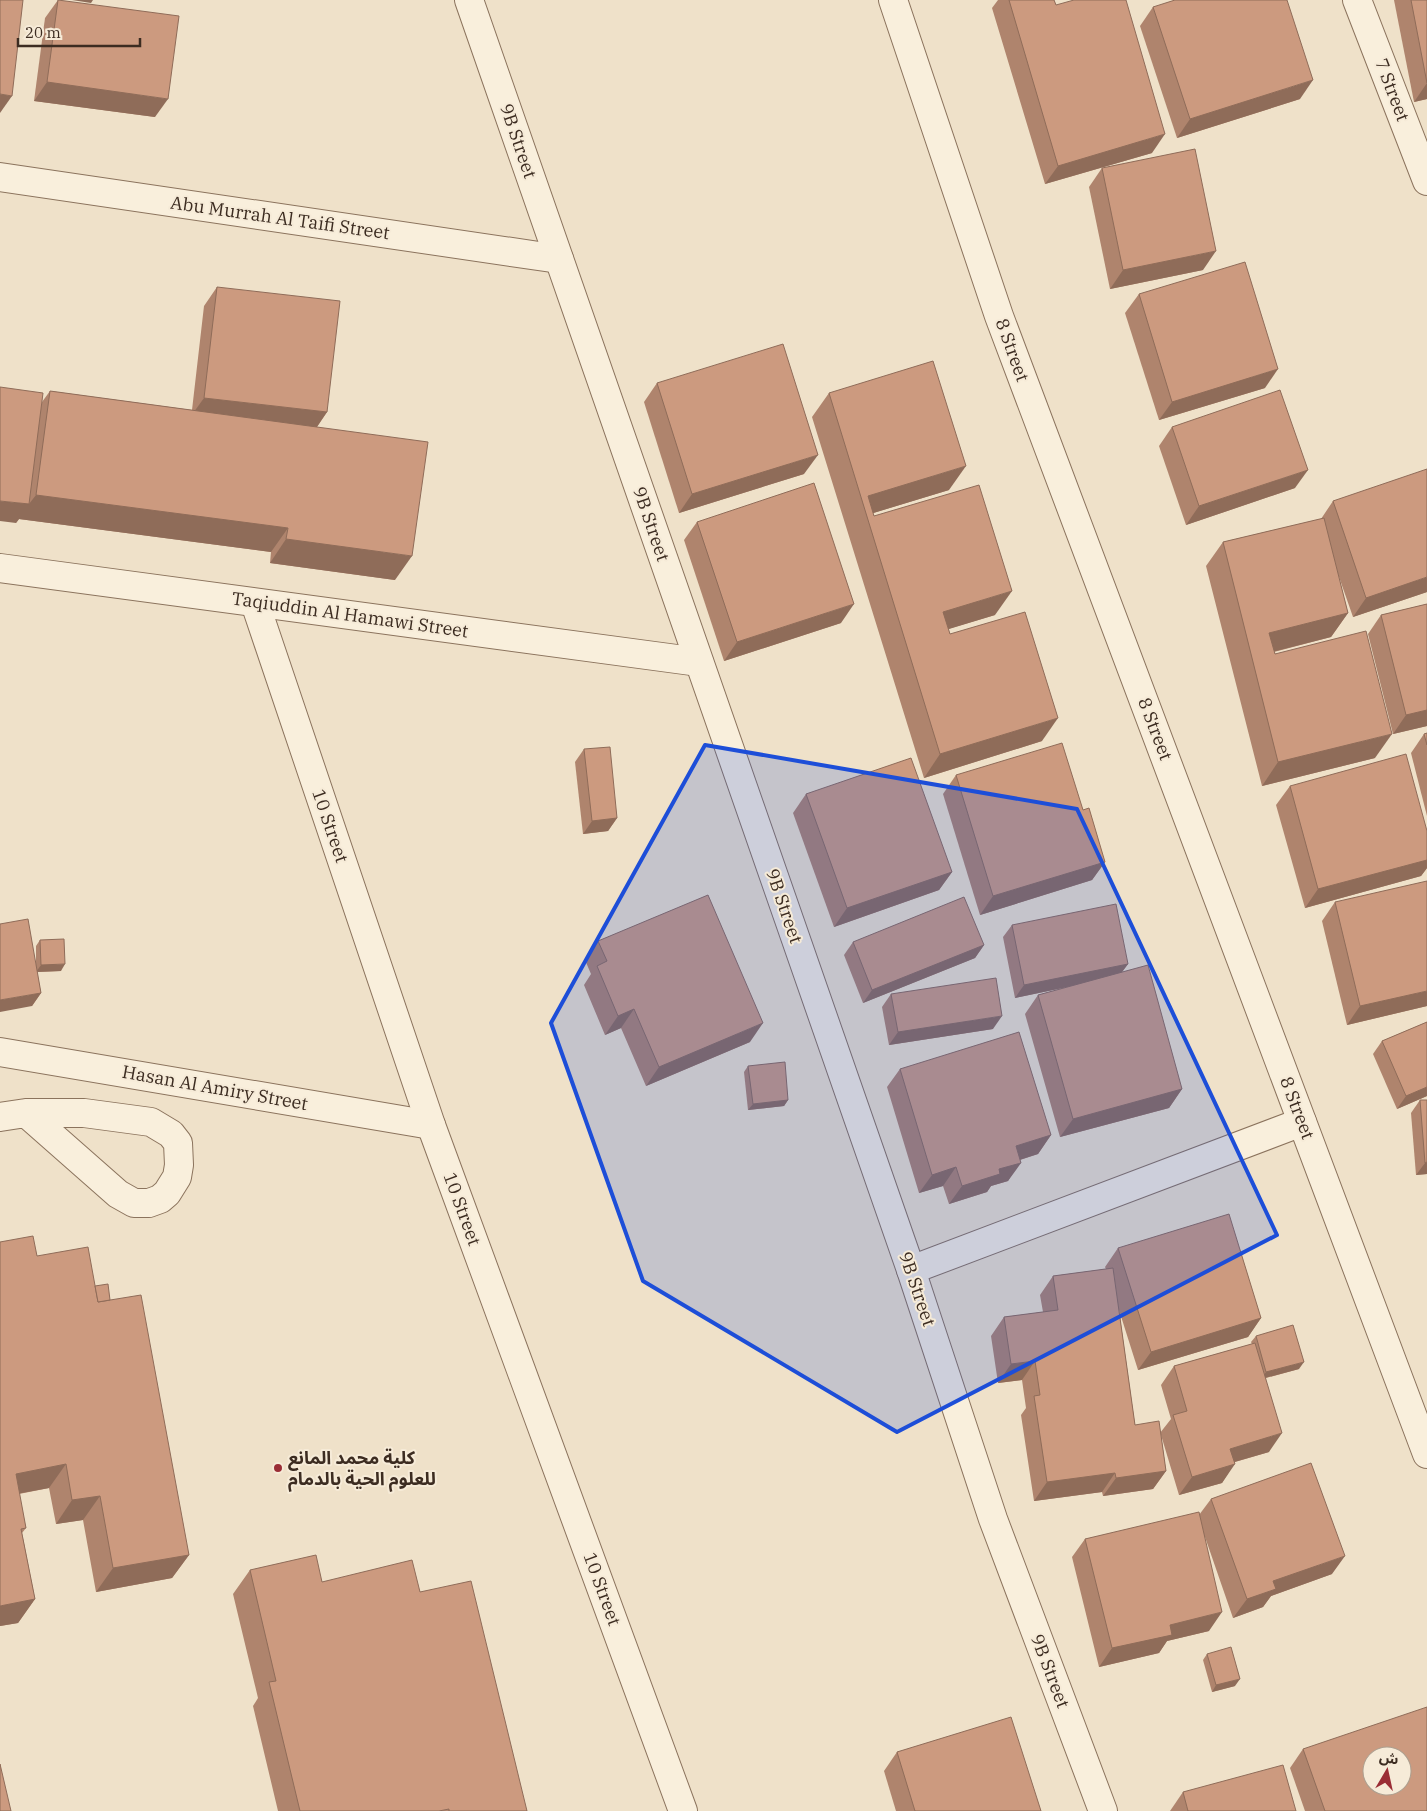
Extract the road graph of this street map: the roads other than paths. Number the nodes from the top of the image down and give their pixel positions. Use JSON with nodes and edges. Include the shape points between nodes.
{"nodes":[{"id":1,"x":469,"y":0,"type":"edge"},
{"id":2,"x":893,"y":0,"type":"edge"},
{"id":3,"x":1357,"y":0,"type":"edge"},
{"id":4,"x":0,"y":177,"type":"edge"},
{"id":5,"x":1427,"y":181,"type":"edge"},
{"id":6,"x":559,"y":259,"type":"junction"},
{"id":7,"x":0,"y":568,"type":"edge"},
{"id":8,"x":255,"y":602,"type":"junction"},
{"id":9,"x":699,"y":662,"type":"junction"},
{"id":10,"x":0,"y":1052,"type":"edge"},
{"id":11,"x":26,"y":1113,"type":"junction"},
{"id":12,"x":0,"y":1117,"type":"edge"},
{"id":13,"x":1302,"y":1122,"type":"junction"},
{"id":14,"x":430,"y":1125,"type":"junction"},
{"id":15,"x":911,"y":1270,"type":"junction"},
{"id":16,"x":1427,"y":1454,"type":"edge"},
{"id":17,"x":683,"y":1811,"type":"edge"},
{"id":18,"x":1103,"y":1811,"type":"edge"}],
"edges":[{"from":1,"to":6,"type":"street","name":"9B Street"},
{"from":2,"to":13,"type":"street","name":"8 Street","via":[[999,316]]},
{"from":3,"to":5,"type":"street","name":"7 Street"},
{"from":4,"to":6,"type":"street","name":"Abu Murrah Al Taifi Street"},
{"from":6,"to":9,"type":"street","name":"9B Street"},
{"from":7,"to":8,"type":"street","name":"Taqiuddin Al Hamawi Street"},
{"from":8,"to":9,"type":"street","name":"Taqiuddin Al Hamawi Street"},
{"from":8,"to":14,"type":"street","name":"10 Street"},
{"from":9,"to":15,"type":"street","name":"9B Street"},
{"from":10,"to":14,"type":"street","name":"Hasan Al Amiry Street"},
{"from":11,"to":11,"type":"street","via":[[84,1113],[151,1122],[171,1134],[178,1143],[177,1177],[160,1199],[134,1203],[118,1194]]},
{"from":11,"to":12,"type":"street"},
{"from":13,"to":15,"type":"street"},
{"from":13,"to":16,"type":"street","name":"8 Street"},
{"from":14,"to":17,"type":"street","name":"10 Street"},
{"from":15,"to":18,"type":"street","name":"9B Street","via":[[993,1519]]}]}
